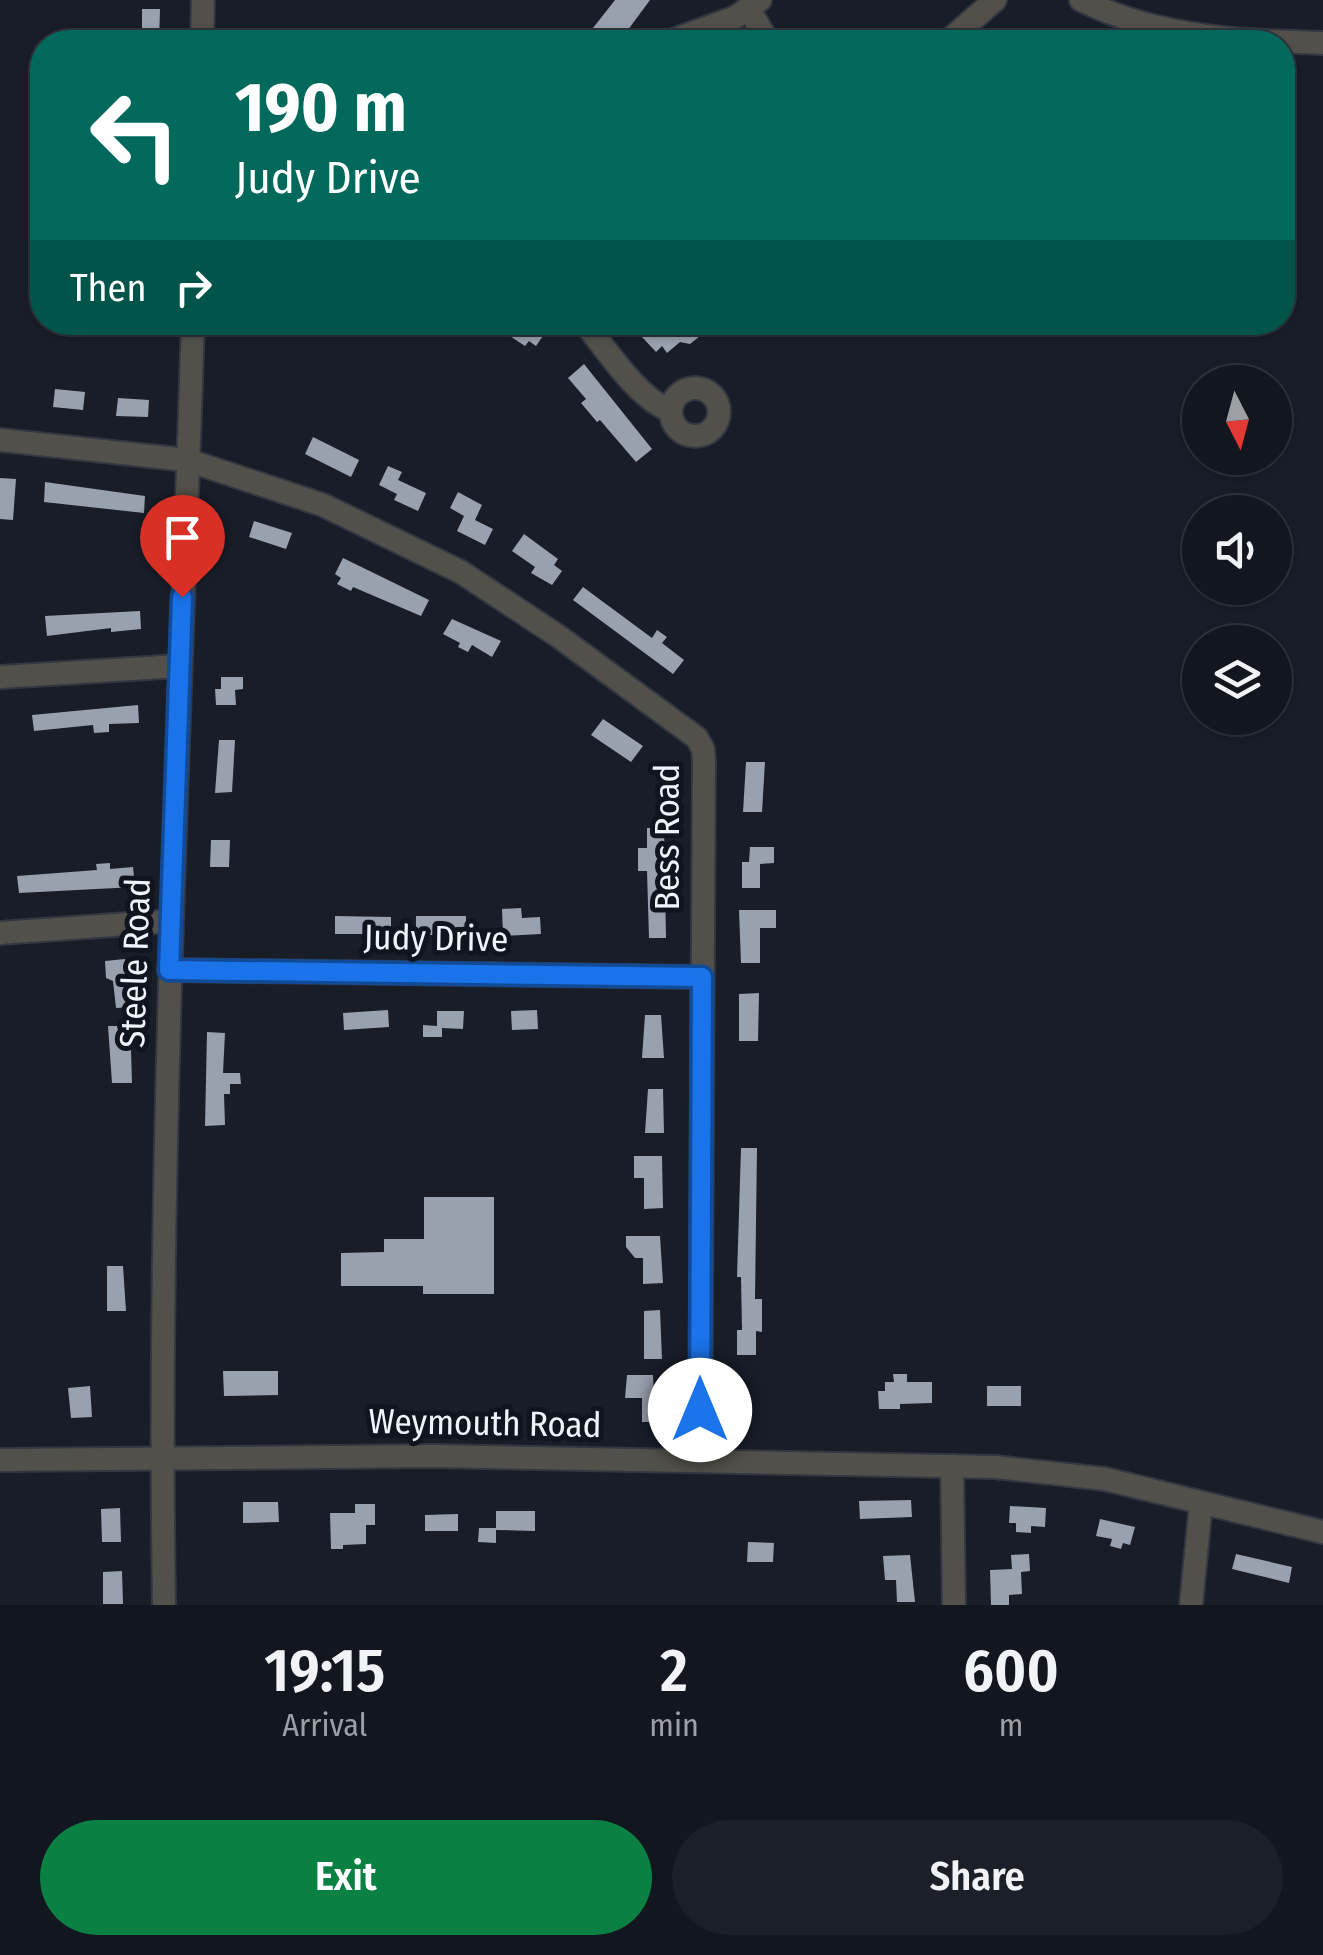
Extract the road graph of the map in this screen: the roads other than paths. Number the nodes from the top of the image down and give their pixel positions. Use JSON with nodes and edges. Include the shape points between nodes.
{"nodes":[{"id":1,"x":203,"y":0,"type":"edge"},
{"id":2,"x":995,"y":0,"type":"edge"},
{"id":3,"x":1080,"y":0,"type":"edge"},
{"id":4,"x":754,"y":4,"type":"edge"},
{"id":5,"x":202,"y":30,"type":"edge"},
{"id":6,"x":701,"y":30,"type":"edge"},
{"id":7,"x":764,"y":30,"type":"edge"},
{"id":8,"x":961,"y":30,"type":"edge"},
{"id":9,"x":1163,"y":30,"type":"edge"},
{"id":10,"x":1295,"y":41,"type":"edge"},
{"id":11,"x":1323,"y":43,"type":"edge"},
{"id":12,"x":192,"y":335,"type":"edge"},
{"id":13,"x":595,"y":335,"type":"edge"},
{"id":14,"x":671,"y":410,"type":"dead end"},
{"id":15,"x":0,"y":440,"type":"edge"},
{"id":16,"x":187,"y":460,"type":"junction"},
{"id":17,"x":179,"y":666,"type":"junction"},
{"id":18,"x":0,"y":677,"type":"edge"},
{"id":19,"x":171,"y":921,"type":"junction"},
{"id":20,"x":0,"y":933,"type":"edge"},
{"id":21,"x":169,"y":970,"type":"junction"},
{"id":22,"x":702,"y":977,"type":"junction"},
{"id":23,"x":161,"y":1457,"type":"junction"},
{"id":24,"x":0,"y":1460,"type":"edge"},
{"id":25,"x":700,"y":1461,"type":"junction"},
{"id":26,"x":952,"y":1466,"type":"junction"},
{"id":27,"x":1201,"y":1502,"type":"junction"},
{"id":28,"x":1323,"y":1532,"type":"edge"},
{"id":29,"x":164,"y":1605,"type":"edge"},
{"id":30,"x":954,"y":1605,"type":"edge"},
{"id":31,"x":1191,"y":1605,"type":"edge"}],
"edges":[{"from":1,"to":5,"type":"street"},
{"from":2,"to":8,"type":"street"},
{"from":3,"to":9,"type":"street"},
{"from":4,"to":6,"type":"street"},
{"from":4,"to":7,"type":"street"},
{"from":10,"to":11,"type":"street"},
{"from":12,"to":16,"type":"street","name":"Steele Road"},
{"from":13,"to":14,"type":"street","via":[[657,406]]},
{"from":15,"to":16,"type":"street"},
{"from":16,"to":17,"type":"street","name":"Steele Road"},
{"from":16,"to":22,"type":"street","name":"Bess Road","via":[[323,505],[460,572],[697,738],[704,761]]},
{"from":17,"to":18,"type":"street"},
{"from":17,"to":19,"type":"street","name":"Steele Road"},
{"from":19,"to":20,"type":"street"},
{"from":19,"to":21,"type":"street","name":"Steele Road"},
{"from":21,"to":22,"type":"street","name":"Judy Drive"},
{"from":21,"to":23,"type":"street","name":"Steele Road"},
{"from":22,"to":25,"type":"street","name":"Bess Road"},
{"from":23,"to":24,"type":"street","name":"Weymouth Road"},
{"from":23,"to":25,"type":"street","name":"Weymouth Road"},
{"from":23,"to":29,"type":"street","name":"Steele Road"},
{"from":25,"to":26,"type":"street","name":"Weymouth Road"},
{"from":26,"to":27,"type":"street","name":"Weymouth Road","via":[[1105,1479]]},
{"from":26,"to":30,"type":"street"},
{"from":27,"to":28,"type":"street","name":"Weymouth Road"},
{"from":27,"to":31,"type":"street"}]}
